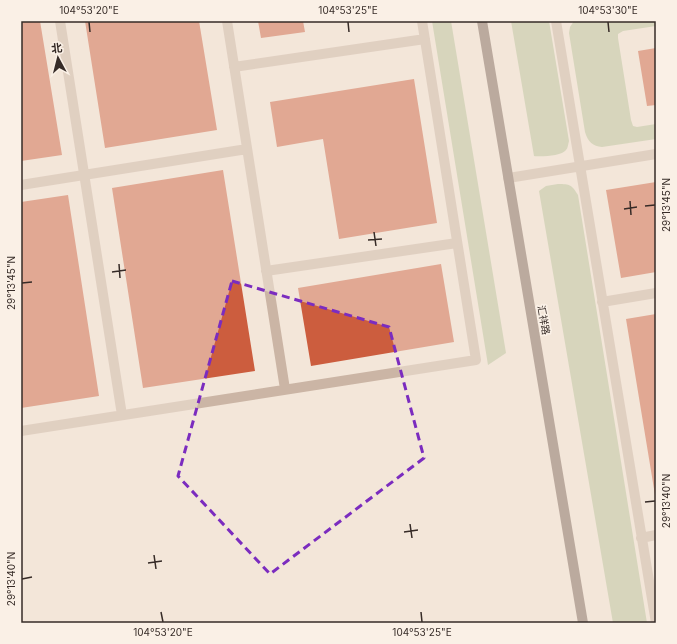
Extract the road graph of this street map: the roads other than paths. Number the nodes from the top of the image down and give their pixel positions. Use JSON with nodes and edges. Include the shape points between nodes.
{"nodes":[{"id":1,"x":60,"y":21,"type":"edge"},
{"id":2,"x":227,"y":21,"type":"edge"},
{"id":3,"x":422,"y":21,"type":"edge"},
{"id":4,"x":482,"y":21,"type":"edge"},
{"id":5,"x":556,"y":21,"type":"edge"},
{"id":6,"x":425,"y":39,"type":"junction"},
{"id":7,"x":234,"y":67,"type":"junction"},
{"id":8,"x":247,"y":149,"type":"junction"},
{"id":9,"x":656,"y":154,"type":"edge"},
{"id":10,"x":580,"y":166,"type":"junction"},
{"id":11,"x":84,"y":175,"type":"junction"},
{"id":12,"x":508,"y":178,"type":"junction"},
{"id":13,"x":21,"y":185,"type":"edge"},
{"id":14,"x":457,"y":243,"type":"junction"},
{"id":15,"x":266,"y":271,"type":"junction"},
{"id":16,"x":656,"y":293,"type":"edge"},
{"id":17,"x":602,"y":302,"type":"junction"},
{"id":18,"x":285,"y":390,"type":"junction"},
{"id":19,"x":122,"y":415,"type":"junction"},
{"id":20,"x":21,"y":431,"type":"edge"},
{"id":21,"x":656,"y":535,"type":"edge"},
{"id":22,"x":641,"y":538,"type":"junction"},
{"id":23,"x":583,"y":623,"type":"edge"},
{"id":24,"x":656,"y":623,"type":"edge"}],
"edges":[{"from":1,"to":11,"type":"lane"},
{"from":2,"to":7,"type":"lane"},
{"from":3,"to":6,"type":"lane"},
{"from":4,"to":12,"type":"main road","name":"汇祥路"},
{"from":5,"to":10,"type":"lane"},
{"from":6,"to":7,"type":"lane"},
{"from":6,"to":14,"type":"lane"},
{"from":7,"to":8,"type":"lane"},
{"from":8,"to":11,"type":"lane"},
{"from":8,"to":15,"type":"lane"},
{"from":9,"to":10,"type":"lane"},
{"from":10,"to":12,"type":"lane"},
{"from":10,"to":17,"type":"lane"},
{"from":11,"to":13,"type":"lane"},
{"from":11,"to":19,"type":"lane"},
{"from":12,"to":23,"type":"main road","name":"汇祥路"},
{"from":14,"to":15,"type":"lane"},
{"from":14,"to":18,"type":"lane","via":[[476,360]]},
{"from":15,"to":18,"type":"lane"},
{"from":16,"to":17,"type":"lane"},
{"from":17,"to":22,"type":"lane"},
{"from":18,"to":19,"type":"lane"},
{"from":19,"to":20,"type":"lane"},
{"from":21,"to":22,"type":"lane"},
{"from":22,"to":24,"type":"lane"}]}
